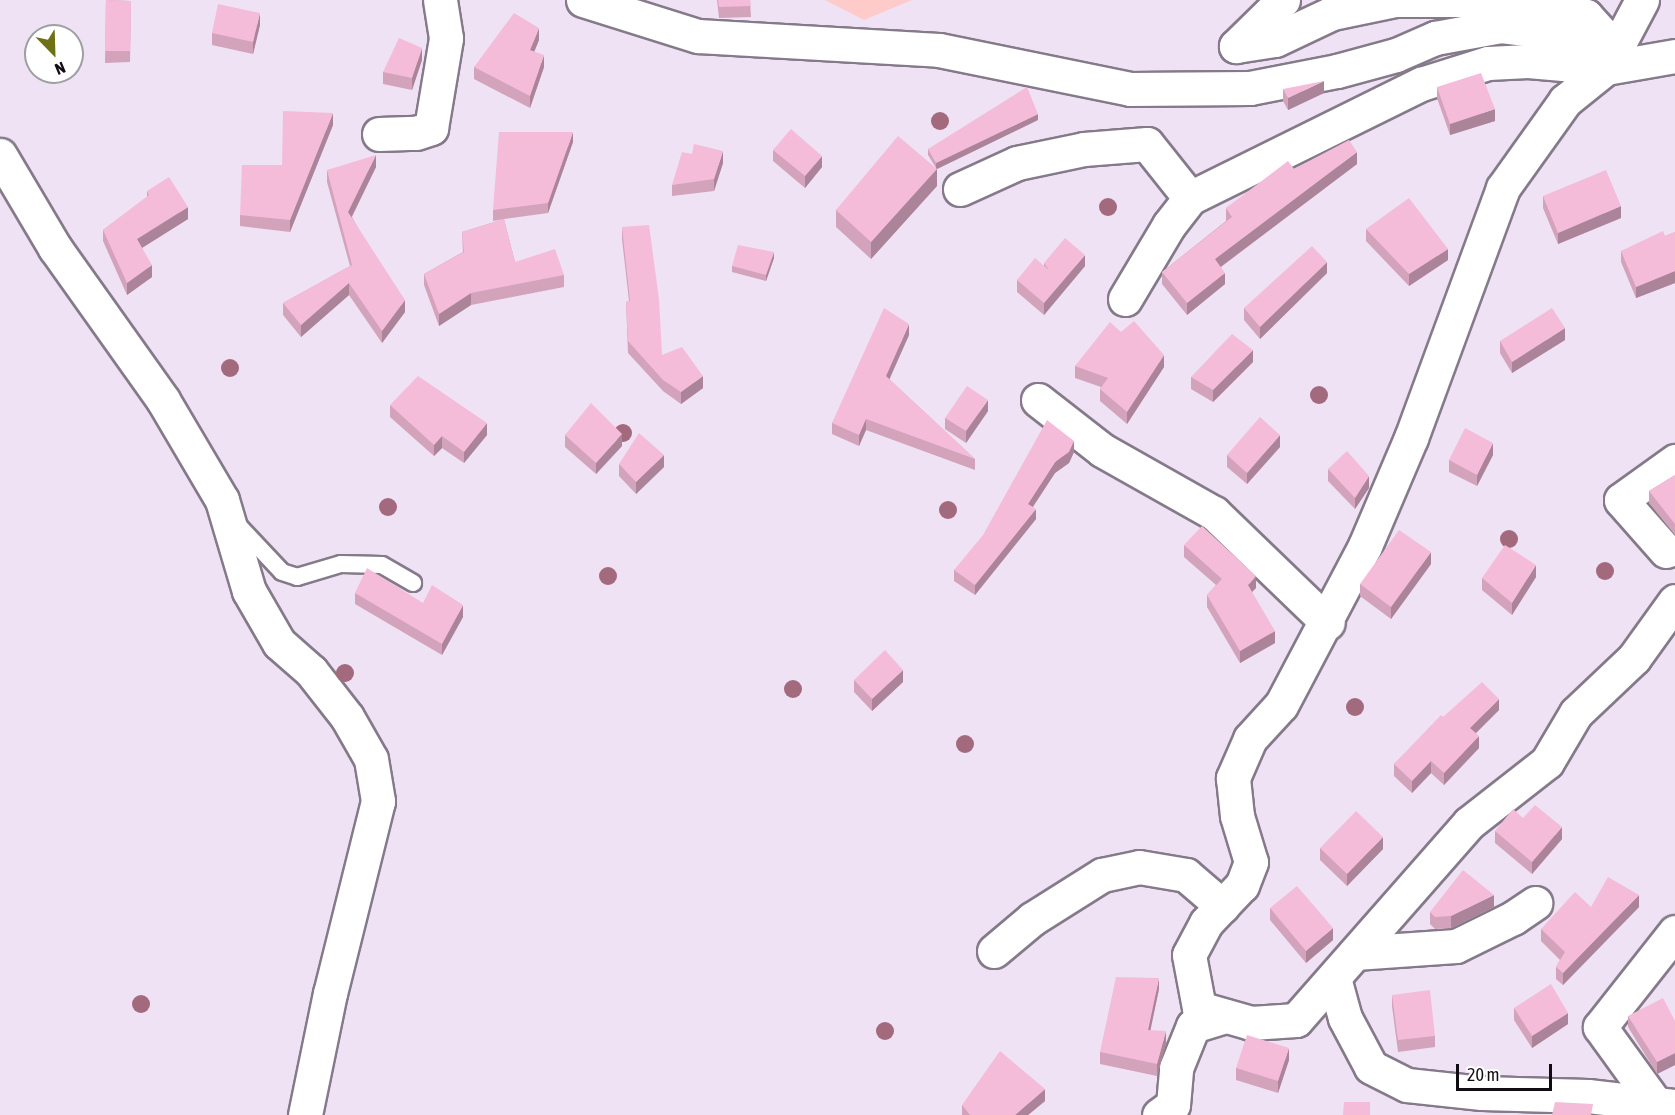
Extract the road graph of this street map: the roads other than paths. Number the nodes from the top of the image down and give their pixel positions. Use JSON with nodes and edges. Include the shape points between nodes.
{"nodes":[{"id":1,"x":440,"y":0,"type":"edge"},
{"id":2,"x":583,"y":0,"type":"edge"},
{"id":3,"x":1283,"y":0,"type":"edge"},
{"id":4,"x":1481,"y":0,"type":"edge"},
{"id":5,"x":1642,"y":0,"type":"edge"},
{"id":6,"x":1675,"y":56,"type":"edge"},
{"id":7,"x":1606,"y":68,"type":"junction"},
{"id":8,"x":379,"y":134,"type":"dead end"},
{"id":9,"x":0,"y":155,"type":"edge"},
{"id":10,"x":960,"y":189,"type":"dead end"},
{"id":11,"x":1190,"y":198,"type":"junction"},
{"id":12,"x":1125,"y":299,"type":"dead end"},
{"id":13,"x":1038,"y":400,"type":"dead end"},
{"id":14,"x":1675,"y":461,"type":"edge"},
{"id":15,"x":225,"y":512,"type":"junction"},
{"id":16,"x":1666,"y":551,"type":"dead end"},
{"id":17,"x":413,"y":583,"type":"dead end"},
{"id":18,"x":1675,"y":601,"type":"edge"},
{"id":19,"x":1328,"y":622,"type":"junction"},
{"id":20,"x":1535,"y":903,"type":"dead end"},
{"id":21,"x":1222,"y":906,"type":"junction"},
{"id":22,"x":1675,"y":932,"type":"edge"},
{"id":23,"x":994,"y":951,"type":"dead end"},
{"id":24,"x":1355,"y":953,"type":"junction"},
{"id":25,"x":1334,"y":978,"type":"junction"},
{"id":26,"x":1225,"y":1016,"type":"junction"},
{"id":27,"x":1486,"y":1104,"type":"edge"},
{"id":28,"x":1665,"y":1104,"type":"edge"},
{"id":29,"x":305,"y":1115,"type":"edge"},
{"id":30,"x":1159,"y":1115,"type":"edge"}],
"edges":[{"from":1,"to":8,"type":"street","via":[[446,38],[431,128],[416,133]]},
{"from":2,"to":7,"type":"street","via":[[698,36],[939,50],[1130,89],[1250,88],[1337,71],[1396,55],[1435,38],[1502,26],[1558,33],[1591,47]]},
{"from":3,"to":4,"type":"street","via":[[1236,46],[1275,40],[1332,13],[1395,0]]},
{"from":4,"to":7,"type":"street","via":[[1525,1],[1586,16],[1602,34]]},
{"from":5,"to":7,"type":"street"},
{"from":6,"to":7,"type":"street"},
{"from":7,"to":11,"type":"street","via":[[1528,61],[1488,63],[1421,84]]},
{"from":7,"to":19,"type":"street","via":[[1565,101],[1503,188],[1411,438]]},
{"from":9,"to":15,"type":"street","via":[[55,248],[163,400]]},
{"from":10,"to":11,"type":"street","via":[[1017,163],[1084,149],[1147,144]]},
{"from":11,"to":12,"type":"street","via":[[1169,225]]},
{"from":13,"to":19,"type":"street","via":[[1102,450],[1214,513]]},
{"from":14,"to":16,"type":"street","via":[[1621,500]]},
{"from":15,"to":17,"type":"lane","via":[[282,572],[297,577],[341,564],[382,565]]},
{"from":15,"to":29,"type":"street","via":[[249,591],[279,643],[311,672],[348,717],[371,759],[378,801],[330,993]]},
{"from":18,"to":24,"type":"street","via":[[1634,658],[1576,713],[1547,762],[1468,823]]},
{"from":19,"to":21,"type":"street","via":[[1281,705],[1250,739],[1233,777],[1237,816],[1251,862],[1242,885]]},
{"from":20,"to":24,"type":"street","via":[[1456,946]]},
{"from":21,"to":23,"type":"street","via":[[1186,875],[1139,867],[1102,875],[1032,919]]},
{"from":21,"to":26,"type":"street","via":[[1206,923],[1189,955],[1199,1008]]},
{"from":22,"to":28,"type":"street","via":[[1600,1027]]},
{"from":24,"to":25,"type":"street"},
{"from":25,"to":26,"type":"street","via":[[1296,1020],[1251,1023]]},
{"from":25,"to":27,"type":"street","via":[[1345,1018],[1371,1067],[1407,1085]]},
{"from":26,"to":30,"type":"street","via":[[1193,1026],[1176,1068],[1173,1106]]},
{"from":27,"to":28,"type":"street","via":[[1588,1096]]}]}
